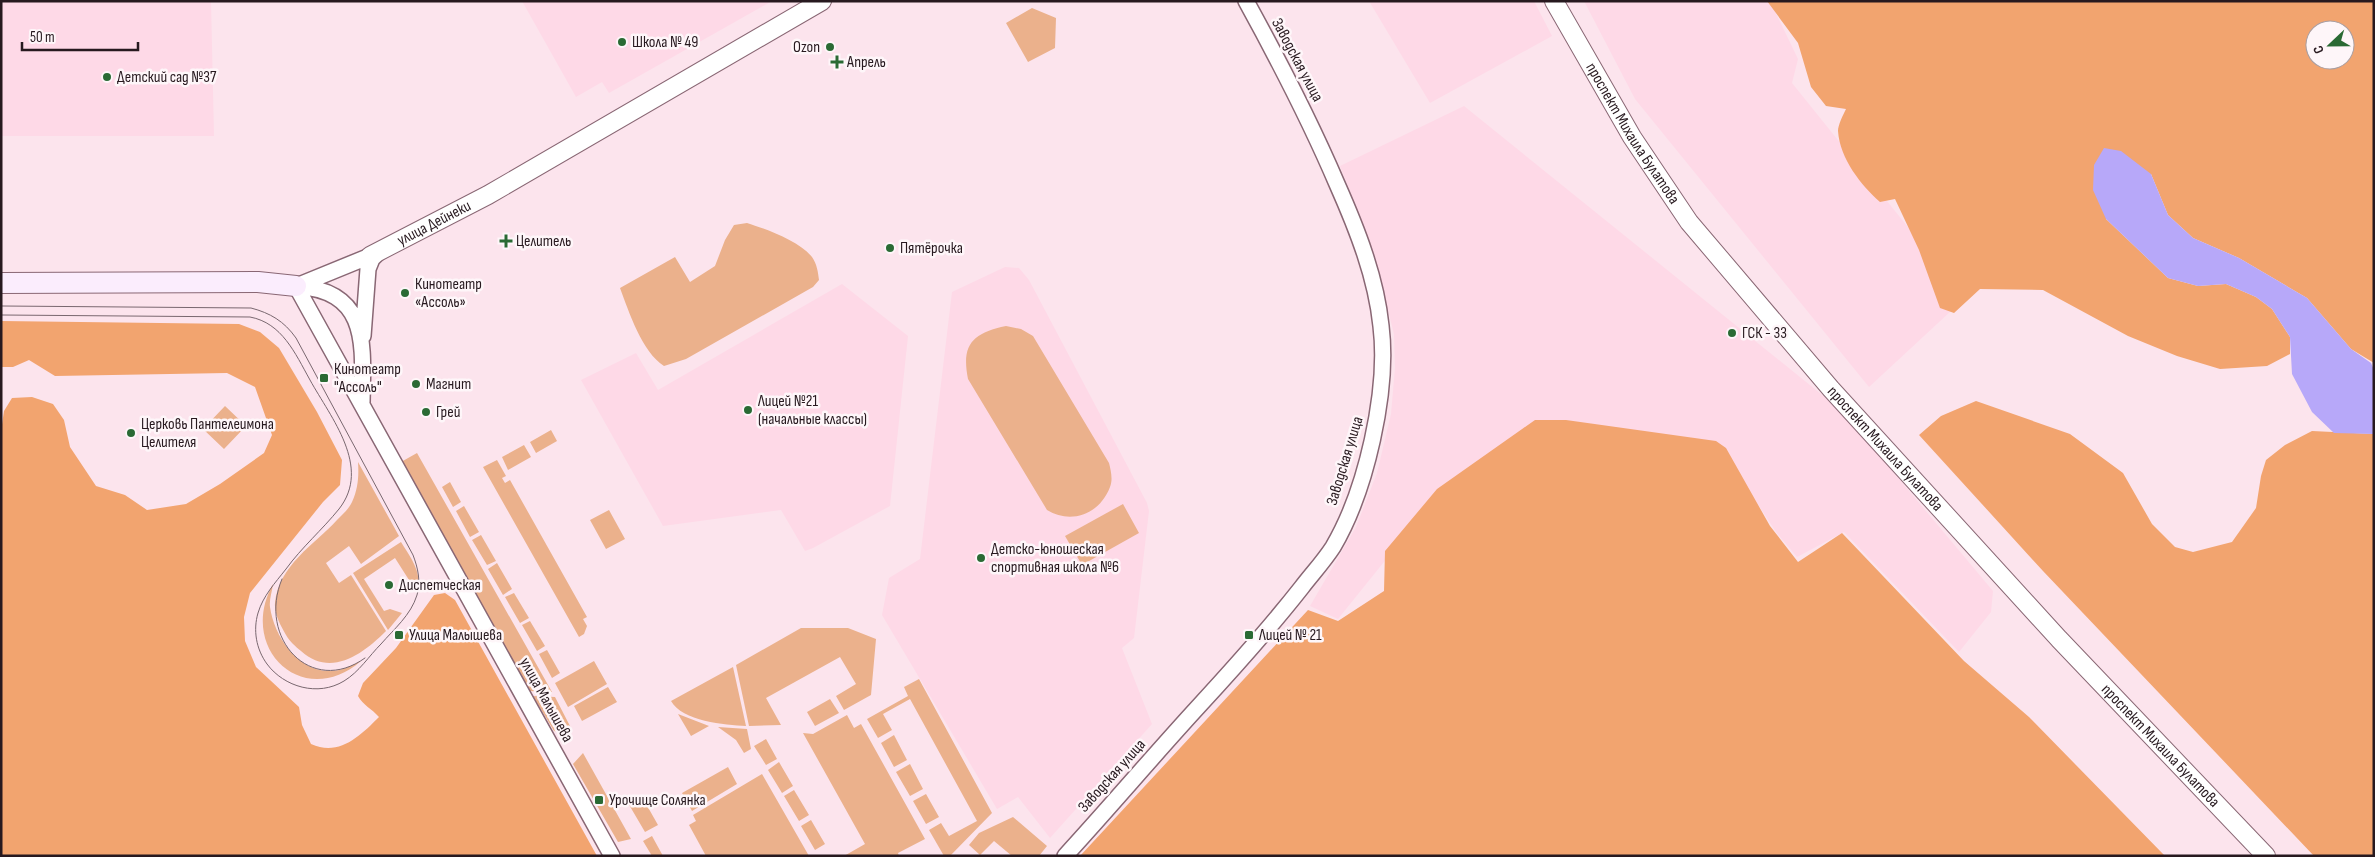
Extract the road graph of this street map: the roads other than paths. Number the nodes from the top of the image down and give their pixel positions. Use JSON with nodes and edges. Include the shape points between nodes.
{"nodes":[{"id":1,"x":822,"y":1,"type":"edge"},
{"id":2,"x":1246,"y":1,"type":"edge"},
{"id":3,"x":1554,"y":1,"type":"edge"},
{"id":4,"x":375,"y":253,"type":"junction"},
{"id":5,"x":1,"y":283,"type":"edge"},
{"id":6,"x":296,"y":286,"type":"junction"},
{"id":7,"x":362,"y":352,"type":"junction"},
{"id":8,"x":362,"y":403,"type":"junction"},
{"id":9,"x":612,"y":856,"type":"edge"},
{"id":10,"x":1065,"y":856,"type":"edge"},
{"id":11,"x":2266,"y":856,"type":"edge"}],
"edges":[{"from":1,"to":4,"type":"street","name":"улица Дейнеки","via":[[488,195]]},
{"from":2,"to":10,"type":"street","name":"Заводская улица","via":[[1319,143],[1363,248],[1382,327],[1378,413],[1369,454],[1351,508],[1332,548],[1238,663]]},
{"from":3,"to":11,"type":"street","name":"проспект Михаила Булатова","via":[[1632,137],[1690,222],[1831,388],[2052,632]]},
{"from":4,"to":6,"type":"street","name":"улица Дейнеки"},
{"from":4,"to":7,"type":"street","via":[[368,269]]},
{"from":5,"to":6,"type":"main road","name":"улица Дейнеки","via":[[258,282]]},
{"from":6,"to":7,"type":"street","name":"улица Малышева","via":[[318,288],[337,297],[352,312],[361,331]]},
{"from":6,"to":8,"type":"street","name":"улица Малышева"},
{"from":7,"to":8,"type":"street","name":"улица Малышева"},
{"from":8,"to":9,"type":"street","name":"улица Малышева"}]}
